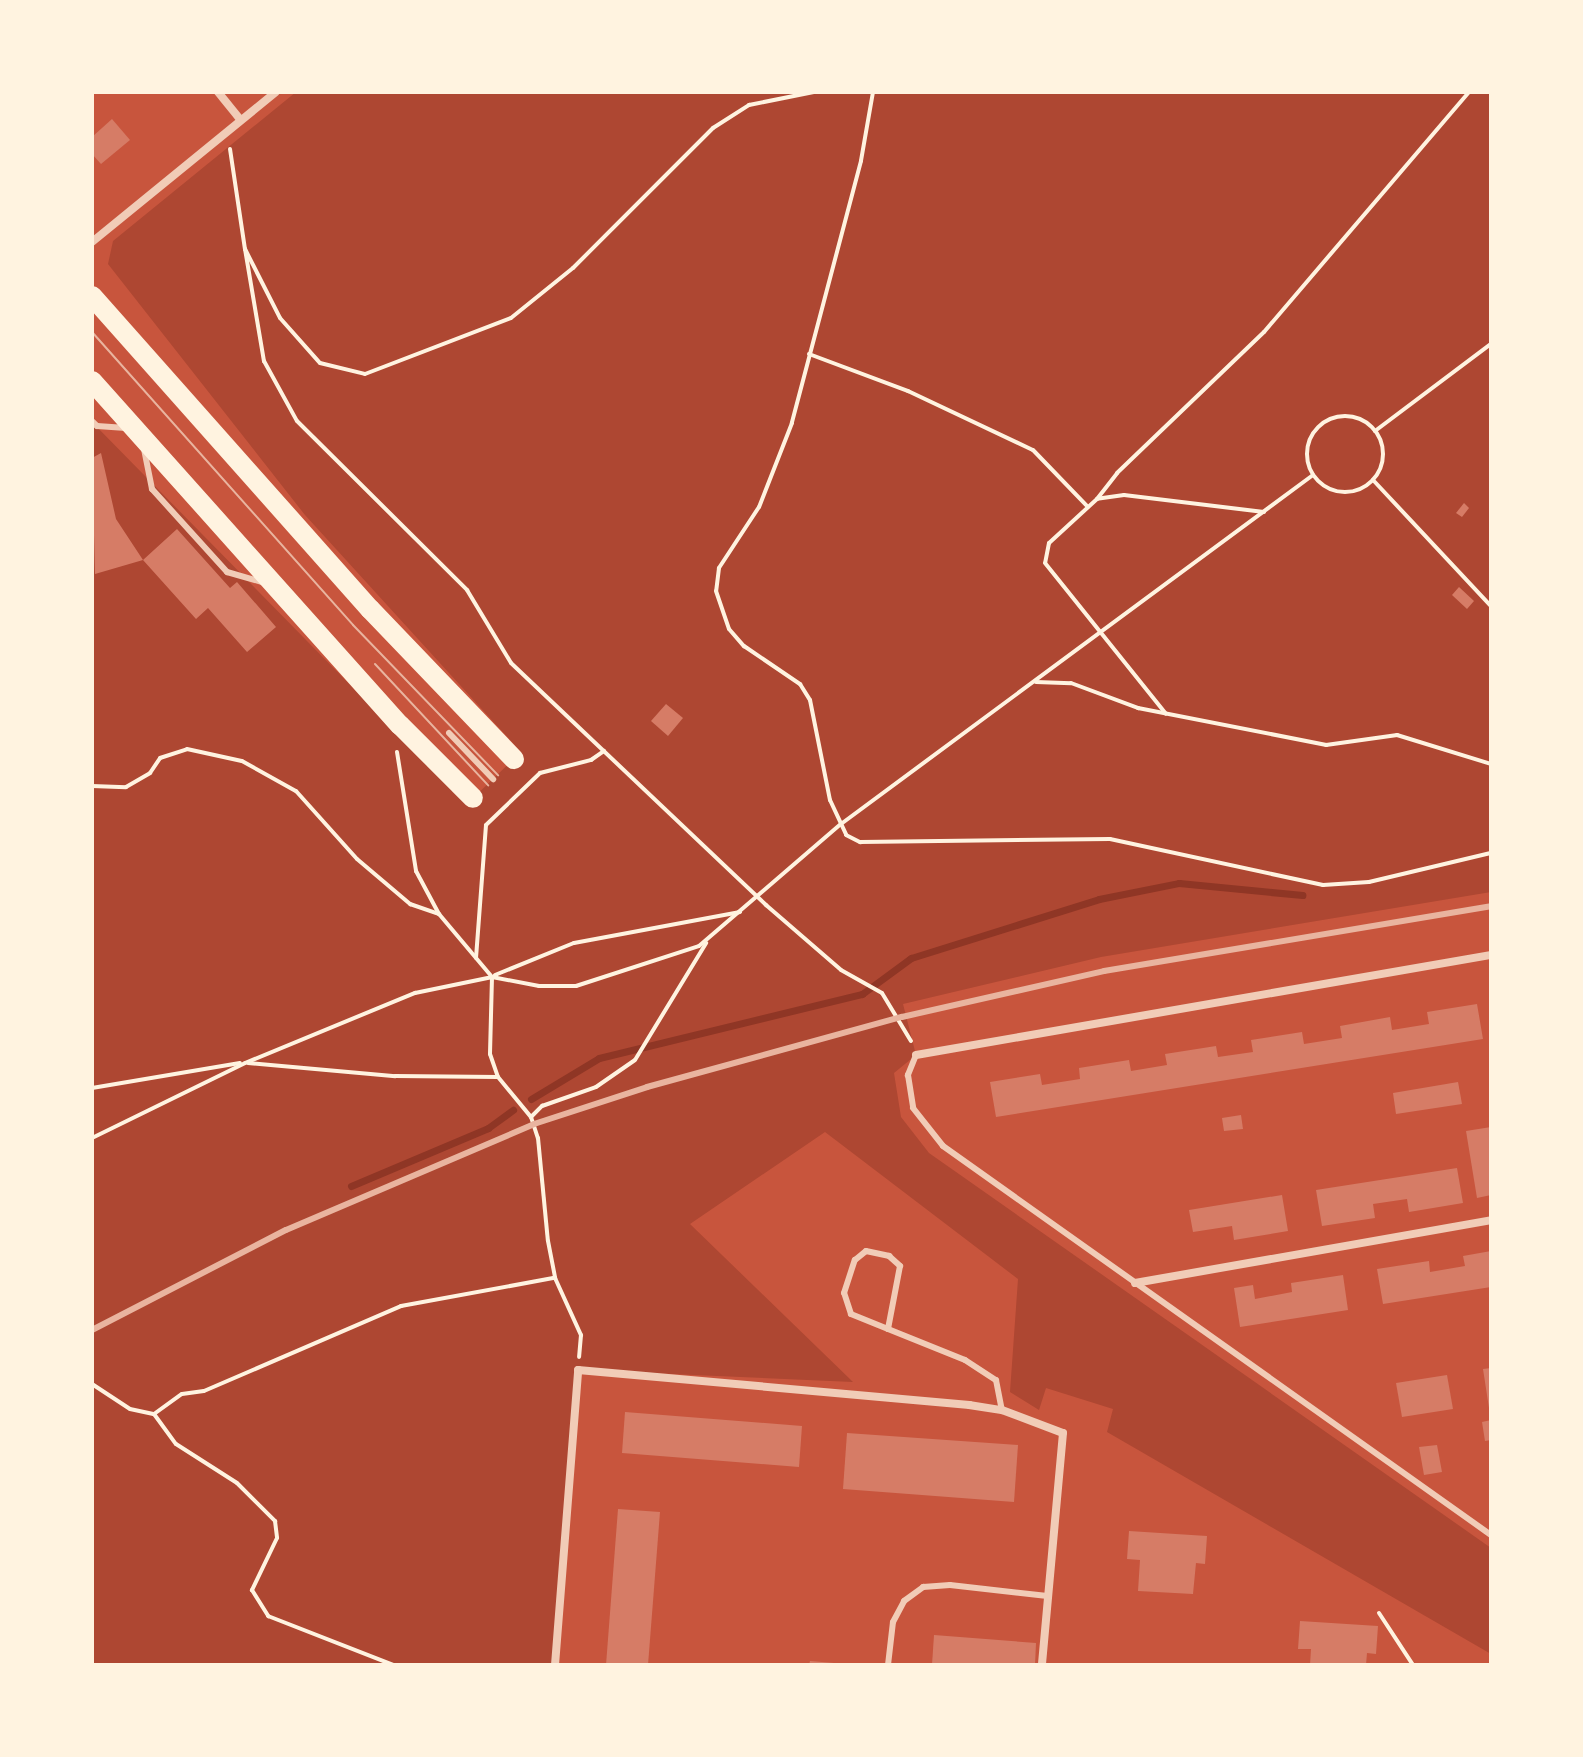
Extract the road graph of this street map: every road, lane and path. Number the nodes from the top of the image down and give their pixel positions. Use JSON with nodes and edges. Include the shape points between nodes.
{"nodes":[{"id":1,"x":218,"y":92,"type":"edge"},
{"id":2,"x":276,"y":92,"type":"edge"},
{"id":3,"x":814,"y":92,"type":"edge"},
{"id":4,"x":873,"y":92,"type":"edge"},
{"id":5,"x":1469,"y":92,"type":"edge"},
{"id":6,"x":241,"y":120,"type":"junction"},
{"id":7,"x":227,"y":131,"type":"junction"},
{"id":8,"x":92,"y":242,"type":"edge"},
{"id":9,"x":245,"y":249,"type":"junction"},
{"id":10,"x":92,"y":296,"type":"edge"},
{"id":11,"x":1491,"y":344,"type":"edge"},
{"id":12,"x":809,"y":354,"type":"junction"},
{"id":13,"x":92,"y":381,"type":"edge"},
{"id":14,"x":92,"y":421,"type":"edge"},
{"id":15,"x":1375,"y":431,"type":"junction"},
{"id":16,"x":138,"y":432,"type":"junction"},
{"id":17,"x":1313,"y":475,"type":"junction"},
{"id":18,"x":1373,"y":480,"type":"junction"},
{"id":19,"x":1097,"y":499,"type":"junction"},
{"id":20,"x":1088,"y":507,"type":"junction"},
{"id":21,"x":1264,"y":512,"type":"junction"},
{"id":22,"x":1491,"y":606,"type":"edge"},
{"id":23,"x":1102,"y":631,"type":"junction"},
{"id":24,"x":1032,"y":683,"type":"junction"},
{"id":25,"x":1166,"y":714,"type":"junction"},
{"id":26,"x":400,"y":725,"type":"junction"},
{"id":27,"x":449,"y":733,"type":"dead end"},
{"id":28,"x":604,"y":751,"type":"junction"},
{"id":29,"x":514,"y":759,"type":"dead end"},
{"id":30,"x":1491,"y":764,"type":"edge"},
{"id":31,"x":493,"y":779,"type":"dead end"},
{"id":32,"x":92,"y":786,"type":"edge"},
{"id":33,"x":473,"y":798,"type":"dead end"},
{"id":34,"x":841,"y":824,"type":"junction"},
{"id":35,"x":1491,"y":853,"type":"edge"},
{"id":36,"x":758,"y":897,"type":"junction"},
{"id":37,"x":743,"y":911,"type":"junction"},
{"id":38,"x":439,"y":914,"type":"junction"},
{"id":39,"x":708,"y":941,"type":"junction"},
{"id":40,"x":1491,"y":955,"type":"edge"},
{"id":41,"x":476,"y":958,"type":"junction"},
{"id":42,"x":492,"y":977,"type":"junction"},
{"id":43,"x":916,"y":1055,"type":"junction"},
{"id":44,"x":245,"y":1063,"type":"junction"},
{"id":45,"x":498,"y":1077,"type":"junction"},
{"id":46,"x":92,"y":1088,"type":"edge"},
{"id":47,"x":531,"y":1117,"type":"junction"},
{"id":48,"x":92,"y":1138,"type":"edge"},
{"id":49,"x":1491,"y":1220,"type":"edge"},
{"id":50,"x":555,"y":1278,"type":"junction"},
{"id":51,"x":1135,"y":1283,"type":"junction"},
{"id":52,"x":888,"y":1329,"type":"junction"},
{"id":53,"x":578,"y":1370,"type":"junction"},
{"id":54,"x":92,"y":1384,"type":"edge"},
{"id":55,"x":1002,"y":1410,"type":"junction"},
{"id":56,"x":154,"y":1414,"type":"junction"},
{"id":57,"x":92,"y":1427,"type":"edge"},
{"id":58,"x":92,"y":1474,"type":"edge"},
{"id":59,"x":1491,"y":1535,"type":"edge"},
{"id":60,"x":1047,"y":1596,"type":"junction"},
{"id":61,"x":1379,"y":1613,"type":"dead end"},
{"id":62,"x":394,"y":1665,"type":"edge"},
{"id":63,"x":555,"y":1665,"type":"edge"},
{"id":64,"x":888,"y":1665,"type":"edge"},
{"id":65,"x":1042,"y":1665,"type":"edge"},
{"id":66,"x":1413,"y":1665,"type":"edge"}],
"edges":[{"from":1,"to":6,"type":"street"},
{"from":2,"to":6,"type":"street"},
{"from":3,"to":9,"type":"path","via":[[767,99],[733,114],[692,146],[573,268],[511,318],[385,370],[350,374],[305,352],[280,318]]},
{"from":4,"to":12,"type":"path","via":[[861,161]]},
{"from":5,"to":19,"type":"path","via":[[1253,343],[1117,473]]},
{"from":6,"to":7,"type":"street"},
{"from":7,"to":8,"type":"street"},
{"from":7,"to":9,"type":"path"},
{"from":9,"to":28,"type":"path","via":[[260,349],[288,409],[375,494],[398,527],[467,590],[511,663]]},
{"from":10,"to":29,"type":"main road","via":[[370,609]]},
{"from":11,"to":15,"type":"path"},
{"from":12,"to":20,"type":"path","via":[[908,391],[1033,450]]},
{"from":12,"to":34,"type":"path","via":[[778,464],[748,525],[726,553],[716,591],[729,629],[744,646],[800,684],[810,700],[823,773]]},
{"from":13,"to":16,"type":"main road"},
{"from":14,"to":16,"type":"lane"},
{"from":15,"to":17,"type":"path","via":[[1344,416],[1322,423],[1308,442]]},
{"from":15,"to":18,"type":"path","via":[[1383,451]]},
{"from":16,"to":26,"type":"main road"},
{"from":17,"to":18,"type":"path","via":[[1342,492]]},
{"from":17,"to":21,"type":"path"},
{"from":18,"to":22,"type":"path"},
{"from":19,"to":20,"type":"path"},
{"from":19,"to":21,"type":"path","via":[[1124,495]]},
{"from":20,"to":23,"type":"path","via":[[1049,543],[1044,557]]},
{"from":21,"to":23,"type":"path"},
{"from":23,"to":24,"type":"path"},
{"from":23,"to":25,"type":"path"},
{"from":24,"to":25,"type":"path","via":[[1071,683]]},
{"from":24,"to":34,"type":"path"},
{"from":25,"to":30,"type":"path","via":[[1326,745],[1397,735]]},
{"from":26,"to":33,"type":"main road"},
{"from":26,"to":38,"type":"path","via":[[396,757],[405,821],[416,871]]},
{"from":27,"to":31,"type":"lane"},
{"from":28,"to":36,"type":"path"},
{"from":28,"to":41,"type":"path","via":[[591,760],[540,773],[486,825]]},
{"from":32,"to":38,"type":"path","via":[[126,787],[150,773],[160,758],[187,749],[242,761],[296,791],[357,859],[410,904]]},
{"from":34,"to":35,"type":"path","via":[[852,841],[860,842],[1110,839],[1323,885],[1369,882]]},
{"from":34,"to":36,"type":"path"},
{"from":36,"to":37,"type":"path"},
{"from":36,"to":43,"type":"path","via":[[841,970],[882,993],[902,1017]]},
{"from":37,"to":39,"type":"path"},
{"from":37,"to":42,"type":"path","via":[[574,943]]},
{"from":38,"to":41,"type":"path"},
{"from":39,"to":42,"type":"path","via":[[576,986]]},
{"from":39,"to":47,"type":"path","via":[[635,1060],[596,1087],[542,1106]]},
{"from":40,"to":43,"type":"street"},
{"from":41,"to":42,"type":"path"},
{"from":42,"to":44,"type":"path","via":[[415,993]]},
{"from":42,"to":45,"type":"path","via":[[490,1054]]},
{"from":43,"to":51,"type":"lane","via":[[908,1075],[913,1108],[943,1146]]},
{"from":44,"to":45,"type":"path","via":[[395,1076]]},
{"from":44,"to":46,"type":"path"},
{"from":44,"to":48,"type":"path"},
{"from":45,"to":47,"type":"path"},
{"from":47,"to":50,"type":"path","via":[[543,1155]]},
{"from":49,"to":51,"type":"street"},
{"from":50,"to":53,"type":"path","via":[[581,1335]]},
{"from":50,"to":56,"type":"path","via":[[401,1306],[204,1391],[182,1394]]},
{"from":51,"to":59,"type":"lane"},
{"from":52,"to":52,"type":"lane","via":[[900,1266],[889,1256],[866,1251],[855,1260],[844,1293],[851,1314]]},
{"from":52,"to":55,"type":"lane","via":[[965,1360],[996,1380]]},
{"from":53,"to":55,"type":"street"},
{"from":53,"to":63,"type":"street"},
{"from":54,"to":56,"type":"path","via":[[130,1409]]},
{"from":55,"to":60,"type":"street","via":[[1063,1433]]},
{"from":56,"to":62,"type":"path","via":[[176,1444],[237,1483],[275,1521],[277,1538],[252,1590],[268,1616]]},
{"from":57,"to":58,"type":"path"},
{"from":60,"to":64,"type":"lane","via":[[923,1587],[904,1601],[893,1622]]},
{"from":60,"to":65,"type":"street"},
{"from":61,"to":66,"type":"path"}]}
